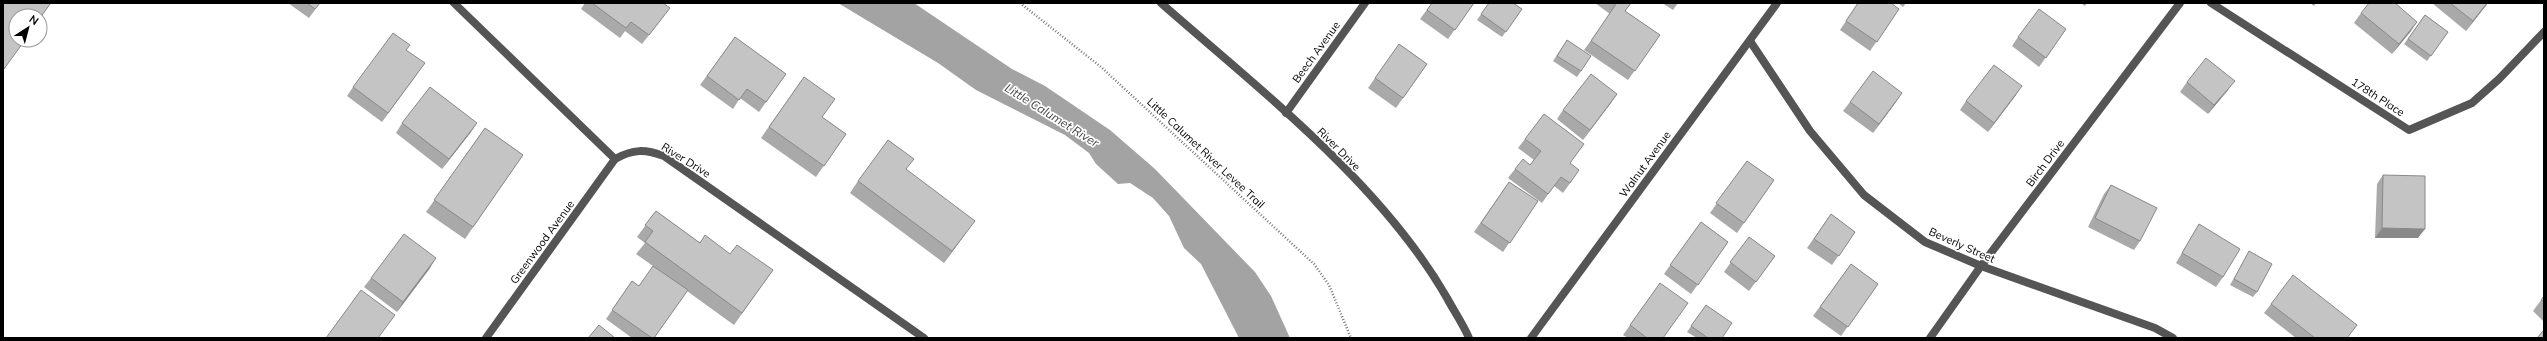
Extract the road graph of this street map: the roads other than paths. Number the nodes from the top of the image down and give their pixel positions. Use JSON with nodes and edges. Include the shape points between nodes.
{"nodes":[{"id":1,"x":454,"y":3,"type":"edge"},
{"id":2,"x":1161,"y":3,"type":"edge"},
{"id":3,"x":1365,"y":3,"type":"edge"},
{"id":4,"x":1777,"y":3,"type":"edge"},
{"id":5,"x":2180,"y":3,"type":"edge"},
{"id":6,"x":2212,"y":3,"type":"edge"},
{"id":7,"x":2544,"y":32,"type":"edge"},
{"id":8,"x":1750,"y":41,"type":"junction"},
{"id":9,"x":1286,"y":113,"type":"junction"},
{"id":10,"x":615,"y":159,"type":"junction"},
{"id":11,"x":1981,"y":266,"type":"junction"},
{"id":12,"x":486,"y":338,"type":"edge"},
{"id":13,"x":924,"y":338,"type":"edge"},
{"id":14,"x":1469,"y":338,"type":"edge"},
{"id":15,"x":1531,"y":338,"type":"edge"},
{"id":16,"x":1930,"y":338,"type":"edge"},
{"id":17,"x":2173,"y":338,"type":"edge"}],
"edges":[{"from":1,"to":10,"type":"street"},
{"from":2,"to":9,"type":"street","name":"River Drive"},
{"from":3,"to":9,"type":"street","name":"Beech Avenue"},
{"from":4,"to":8,"type":"street","name":"Walnut Avenue"},
{"from":5,"to":11,"type":"street","name":"Birch Drive"},
{"from":6,"to":7,"type":"street","name":"178th Place","via":[[2409,130],[2472,103]]},
{"from":8,"to":11,"type":"street","name":"Beverly Street","via":[[1810,131],[1864,195],[1925,242]]},
{"from":8,"to":15,"type":"street","name":"Walnut Avenue"},
{"from":9,"to":14,"type":"street","name":"River Drive","via":[[1388,214],[1429,266]]},
{"from":10,"to":12,"type":"street","name":"Greenwood Avenue"},
{"from":10,"to":13,"type":"street","name":"River Drive","via":[[630,151],[648,150],[664,156]]},
{"from":11,"to":16,"type":"street","name":"Birch Drive"},
{"from":11,"to":17,"type":"street","name":"Beverly Street","via":[[2154,328]]}]}
